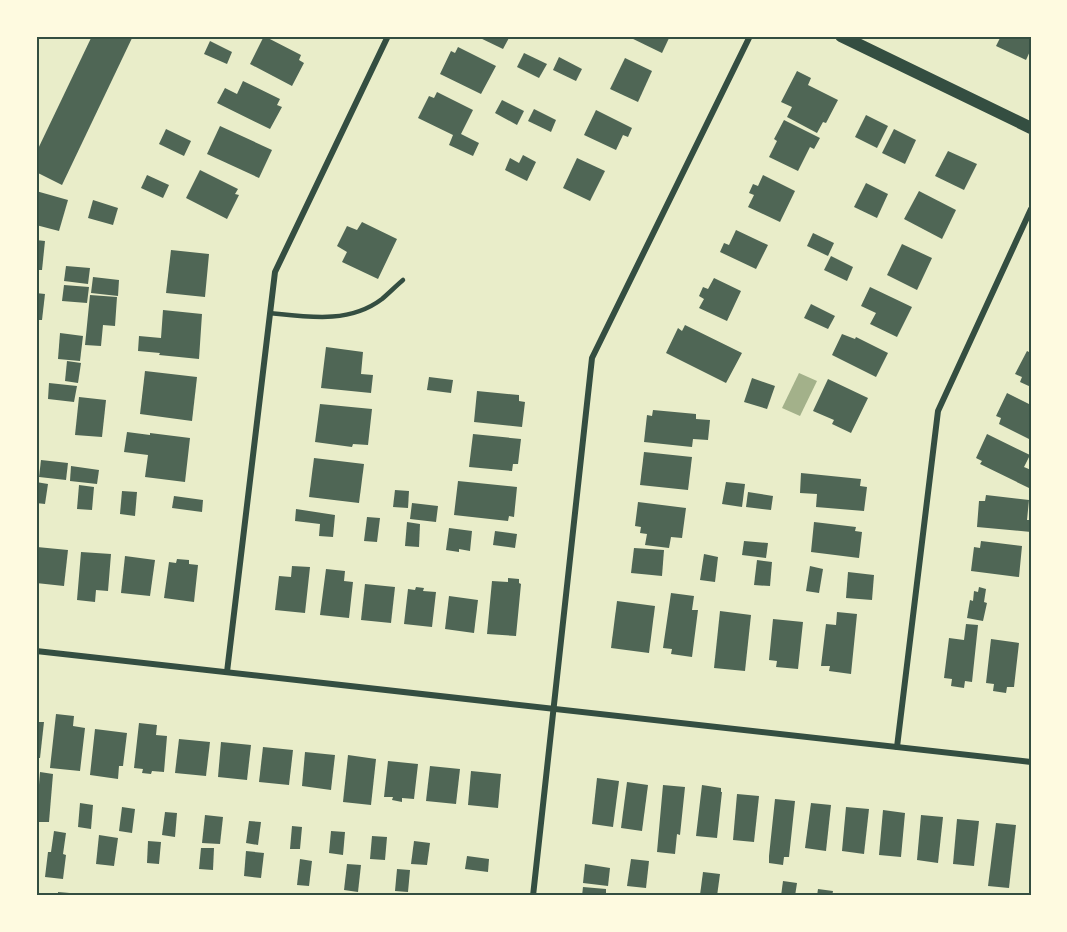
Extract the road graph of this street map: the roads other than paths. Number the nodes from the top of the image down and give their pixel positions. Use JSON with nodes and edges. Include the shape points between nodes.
{"nodes":[{"id":1,"x":388,"y":36,"type":"edge"},
{"id":2,"x":750,"y":36,"type":"edge"},
{"id":3,"x":841,"y":36,"type":"edge"},
{"id":4,"x":1031,"y":128,"type":"edge"},
{"id":5,"x":1031,"y":209,"type":"edge"},
{"id":6,"x":403,"y":280,"type":"dead end"},
{"id":7,"x":270,"y":313,"type":"junction"},
{"id":8,"x":36,"y":651,"type":"edge"},
{"id":9,"x":227,"y":672,"type":"junction"},
{"id":10,"x":553,"y":709,"type":"junction"},
{"id":11,"x":897,"y":747,"type":"junction"},
{"id":12,"x":1031,"y":762,"type":"edge"},
{"id":13,"x":533,"y":896,"type":"edge"}],
"edges":[{"from":1,"to":7,"type":"street","via":[[275,272]]},
{"from":2,"to":10,"type":"street","via":[[592,358]]},
{"from":3,"to":4,"type":"main road"},
{"from":5,"to":11,"type":"street","via":[[938,411]]},
{"from":6,"to":7,"type":"lane","via":[[381,300],[355,313],[319,317]]},
{"from":7,"to":9,"type":"street"},
{"from":8,"to":9,"type":"street"},
{"from":9,"to":10,"type":"street"},
{"from":10,"to":11,"type":"street"},
{"from":10,"to":13,"type":"street"},
{"from":11,"to":12,"type":"street"}]}
